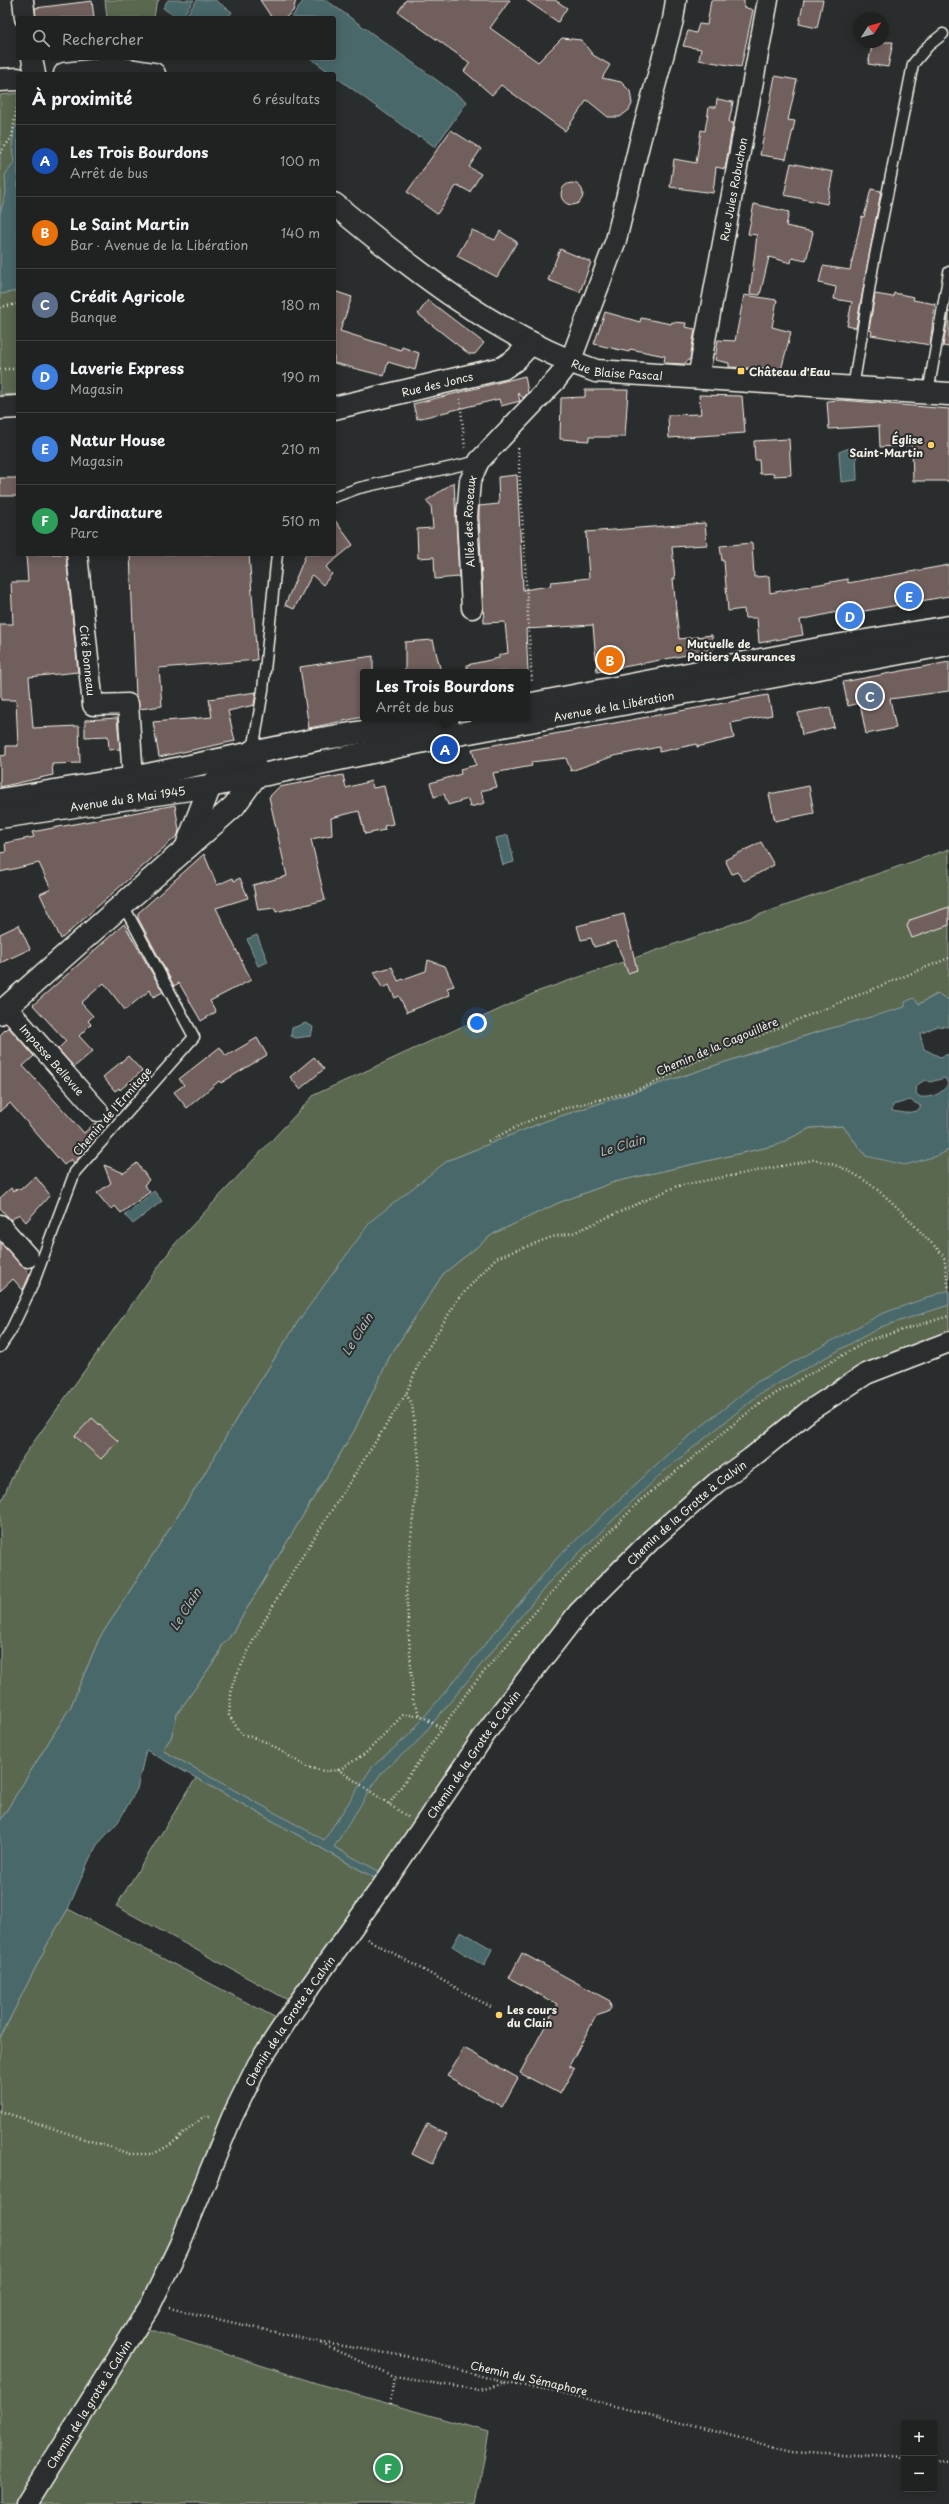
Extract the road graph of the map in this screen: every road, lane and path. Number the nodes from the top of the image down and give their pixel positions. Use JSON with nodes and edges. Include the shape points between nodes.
{"nodes":[{"id":1,"x":23,"y":0,"type":"edge"},
{"id":2,"x":676,"y":0,"type":"edge"},
{"id":3,"x":768,"y":0,"type":"edge"},
{"id":4,"x":25,"y":16,"type":"edge"},
{"id":5,"x":943,"y":34,"type":"dead end"},
{"id":6,"x":32,"y":60,"type":"edge"},
{"id":7,"x":34,"y":72,"type":"edge"},
{"id":8,"x":82,"y":72,"type":"edge"},
{"id":9,"x":142,"y":72,"type":"edge"},
{"id":10,"x":16,"y":79,"type":"edge"},
{"id":11,"x":0,"y":80,"type":"edge"},
{"id":12,"x":16,"y":112,"type":"edge"},
{"id":13,"x":0,"y":153,"type":"edge"},
{"id":14,"x":336,"y":206,"type":"edge"},
{"id":15,"x":949,"y":272,"type":"edge"},
{"id":16,"x":16,"y":304,"type":"edge"},
{"id":17,"x":0,"y":307,"type":"edge"},
{"id":18,"x":531,"y":343,"type":"junction"},
{"id":19,"x":570,"y":362,"type":"junction"},
{"id":20,"x":0,"y":369,"type":"edge"},
{"id":21,"x":16,"y":369,"type":"edge"},
{"id":22,"x":698,"y":378,"type":"junction"},
{"id":23,"x":458,"y":379,"type":"junction"},
{"id":24,"x":853,"y":388,"type":"junction"},
{"id":25,"x":939,"y":393,"type":"edge"},
{"id":26,"x":16,"y":407,"type":"edge"},
{"id":27,"x":0,"y":408,"type":"edge"},
{"id":28,"x":336,"y":408,"type":"edge"},
{"id":29,"x":517,"y":423,"type":"junction"},
{"id":30,"x":473,"y":462,"type":"junction"},
{"id":31,"x":336,"y":496,"type":"edge"},
{"id":32,"x":77,"y":556,"type":"edge"},
{"id":33,"x":277,"y":556,"type":"edge"},
{"id":34,"x":472,"y":608,"type":"dead end"},
{"id":35,"x":945,"y":636,"type":"edge"},
{"id":36,"x":528,"y":669,"type":"edge"},
{"id":37,"x":617,"y":697,"type":"junction"},
{"id":38,"x":530,"y":704,"type":"edge"},
{"id":39,"x":530,"y":713,"type":"edge"},
{"id":40,"x":441,"y":721,"type":"edge"},
{"id":41,"x":484,"y":721,"type":"edge"},
{"id":42,"x":406,"y":735,"type":"junction"},
{"id":43,"x":253,"y":751,"type":"junction"},
{"id":44,"x":256,"y":777,"type":"junction"},
{"id":45,"x":133,"y":778,"type":"junction"},
{"id":46,"x":210,"y":786,"type":"junction"},
{"id":47,"x":0,"y":800,"type":"edge"},
{"id":48,"x":0,"y":817,"type":"edge"},
{"id":49,"x":187,"y":845,"type":"junction"},
{"id":50,"x":122,"y":903,"type":"junction"},
{"id":51,"x":949,"y":958,"type":"edge"},
{"id":52,"x":3,"y":1010,"type":"edge"},
{"id":53,"x":98,"y":1111,"type":"dead end"},
{"id":54,"x":488,"y":1141,"type":"dead end"},
{"id":55,"x":0,"y":1225,"type":"edge"},
{"id":56,"x":28,"y":1257,"type":"dead end"},
{"id":57,"x":949,"y":1287,"type":"edge"},
{"id":58,"x":949,"y":1342,"type":"edge"},
{"id":59,"x":0,"y":1347,"type":"edge"},
{"id":60,"x":406,"y":1394,"type":"junction"},
{"id":61,"x":420,"y":1715,"type":"junction"},
{"id":62,"x":442,"y":1729,"type":"dead end"},
{"id":63,"x":339,"y":1770,"type":"junction"},
{"id":64,"x":423,"y":1826,"type":"junction"},
{"id":65,"x":351,"y":1930,"type":"junction"},
{"id":66,"x":491,"y":2007,"type":"dead end"},
{"id":67,"x":0,"y":2111,"type":"edge"},
{"id":68,"x":232,"y":2117,"type":"junction"},
{"id":69,"x":151,"y":2304,"type":"junction"},
{"id":70,"x":318,"y":2342,"type":"junction"},
{"id":71,"x":394,"y":2377,"type":"junction"},
{"id":72,"x":506,"y":2383,"type":"junction"},
{"id":73,"x":390,"y":2404,"type":"dead end"},
{"id":74,"x":901,"y":2458,"type":"edge"},
{"id":75,"x":937,"y":2460,"type":"edge"},
{"id":76,"x":949,"y":2460,"type":"edge"},
{"id":77,"x":26,"y":2504,"type":"edge"}],
"edges":[{"from":1,"to":4,"type":"street"},
{"from":2,"to":19,"type":"street","via":[[616,240]]},
{"from":3,"to":22,"type":"street","name":"Rue Jules Robuchon"},
{"from":5,"to":24,"type":"lane","via":[[928,46],[913,64],[873,266]]},
{"from":6,"to":7,"type":"street"},
{"from":8,"to":9,"type":"main road","via":[[117,68]]},
{"from":10,"to":11,"type":"main road"},
{"from":12,"to":13,"type":"path","via":[[12,137]]},
{"from":14,"to":18,"type":"main road","name":"Rue Blaise Pascal","via":[[409,266]]},
{"from":15,"to":25,"type":"lane"},
{"from":16,"to":17,"type":"path"},
{"from":18,"to":19,"type":"main road","name":"Rue Blaise Pascal"},
{"from":18,"to":23,"type":"main road","name":"Rue des Joncs","via":[[516,360],[503,368]]},
{"from":19,"to":22,"type":"main road","name":"Rue Blaise Pascal","via":[[596,371]]},
{"from":19,"to":29,"type":"street"},
{"from":20,"to":21,"type":"path"},
{"from":22,"to":24,"type":"main road","name":"Rue Blaise Pascal"},
{"from":23,"to":28,"type":"main road","name":"Rue des Joncs"},
{"from":23,"to":30,"type":"path"},
{"from":24,"to":25,"type":"main road","name":"Rue Blaise Pascal"},
{"from":26,"to":27,"type":"main road"},
{"from":29,"to":30,"type":"street"},
{"from":29,"to":36,"type":"path"},
{"from":30,"to":31,"type":"lane","via":[[359,488]]},
{"from":30,"to":34,"type":"street","name":"Allée des Roseaux","via":[[467,517]]},
{"from":32,"to":45,"type":"street","name":"Cité Bonneau","via":[[93,705],[128,704]]},
{"from":33,"to":43,"type":"lane","via":[[263,690]]},
{"from":35,"to":37,"type":"main road","name":"Avenue de la Libération"},
{"from":37,"to":38,"type":"main road","name":"Avenue de la Libération"},
{"from":37,"to":39,"type":"main road","name":"Avenue de la Libération"},
{"from":40,"to":42,"type":"main road","name":"Avenue de la Libération"},
{"from":41,"to":42,"type":"main road","name":"Avenue de la Libération"},
{"from":42,"to":43,"type":"main road","name":"Avenue de la Libération"},
{"from":42,"to":44,"type":"main road","name":"Avenue de la Libération"},
{"from":43,"to":44,"type":"main road"},
{"from":43,"to":45,"type":"main road","name":"Avenue du 8 Mai 1945"},
{"from":43,"to":46,"type":"main road"},
{"from":44,"to":46,"type":"main road","name":"Avenue du 8 Mai 1945"},
{"from":44,"to":49,"type":"main road","via":[[234,806]]},
{"from":45,"to":47,"type":"main road","name":"Avenue du 8 Mai 1945"},
{"from":46,"to":48,"type":"main road","name":"Avenue du 8 Mai 1945"},
{"from":46,"to":49,"type":"main road"},
{"from":49,"to":50,"type":"main road"},
{"from":50,"to":52,"type":"main road"},
{"from":50,"to":59,"type":"lane","name":"Chemin de l'Ermitage","via":[[194,1037],[75,1172],[33,1284]]},
{"from":51,"to":54,"type":"path","name":"Chemin de la Cagouillère","via":[[682,1068],[671,1076],[545,1114]]},
{"from":52,"to":53,"type":"street","name":"Impasse Bellevue"},
{"from":55,"to":56,"type":"street"},
{"from":57,"to":60,"type":"path","via":[[945,1279],[944,1257],[896,1205],[853,1174],[830,1162],[814,1160],[677,1186],[573,1233],[552,1237],[496,1258],[458,1299],[419,1363]]},
{"from":58,"to":64,"type":"street","name":"Chemin de la Grotte à Calvin","via":[[866,1374],[809,1411],[751,1458],[716,1482],[652,1539],[578,1613],[492,1724]]},
{"from":60,"to":61,"type":"path","via":[[412,1404],[419,1459],[406,1587],[413,1701]]},
{"from":60,"to":63,"type":"path","via":[[293,1571],[254,1639],[232,1684],[229,1715],[242,1734],[264,1741],[307,1767],[324,1771]]},
{"from":61,"to":62,"type":"path"},
{"from":61,"to":63,"type":"path","via":[[403,1715],[366,1753]]},
{"from":63,"to":64,"type":"path"},
{"from":64,"to":65,"type":"street","name":"Chemin de la Grotte à Calvin"},
{"from":65,"to":66,"type":"path"},
{"from":65,"to":68,"type":"street","name":"Chemin de la Grotte à Calvin","via":[[258,2064]]},
{"from":67,"to":68,"type":"path","via":[[130,2154],[153,2154],[170,2145],[202,2118],[220,2113]]},
{"from":68,"to":69,"type":"street","name":"Chemin de la Grotte à Calvin","via":[[179,2246]]},
{"from":69,"to":70,"type":"path","name":"Chemin du Sémaphore"},
{"from":69,"to":77,"type":"street","name":"Chemin de la grotte à Calvin"},
{"from":70,"to":71,"type":"path"},
{"from":70,"to":72,"type":"path","name":"Chemin du Sémaphore","via":[[417,2358]]},
{"from":71,"to":72,"type":"path","via":[[480,2390]]},
{"from":71,"to":73,"type":"path"},
{"from":72,"to":74,"type":"path","name":"Chemin du Sémaphore","via":[[556,2391],[791,2451]]},
{"from":75,"to":76,"type":"path"}]}
